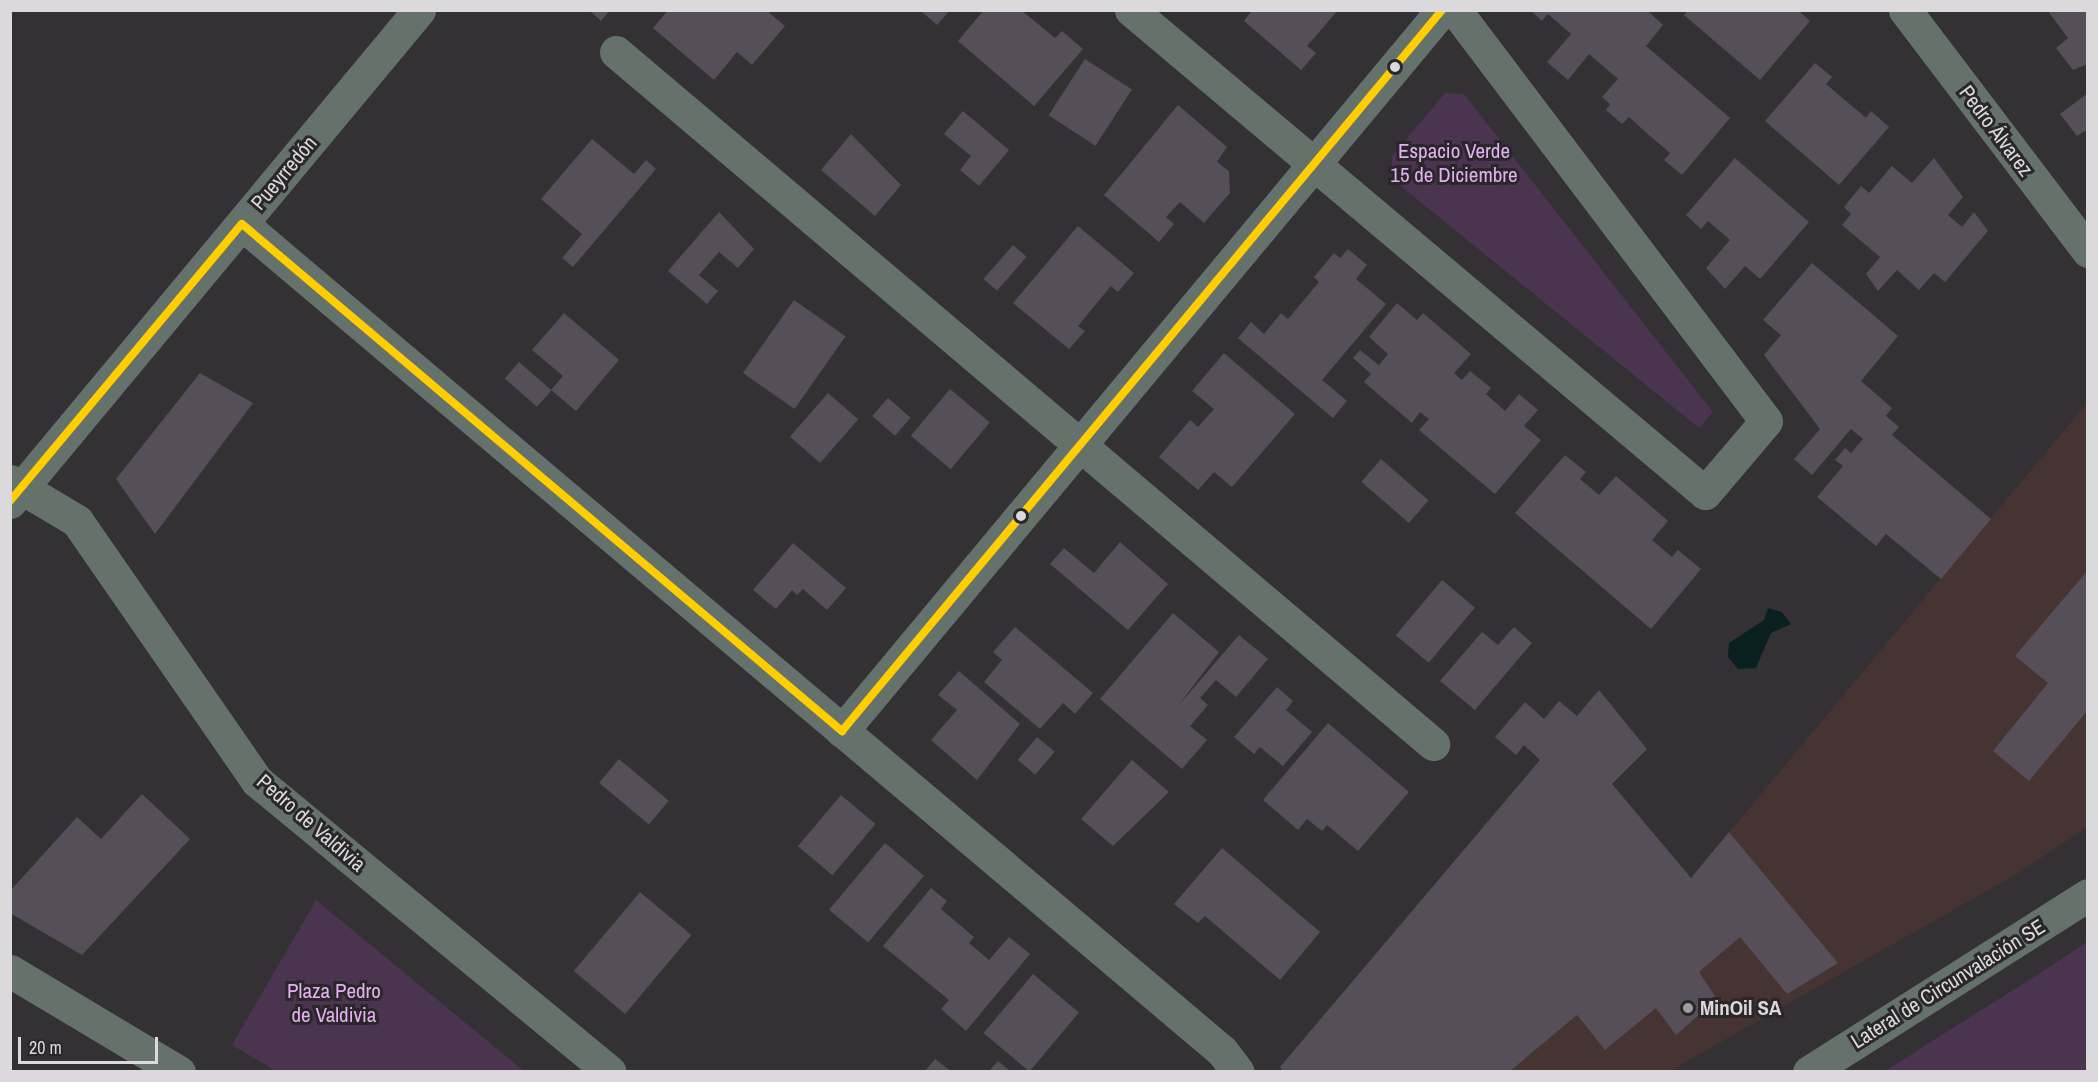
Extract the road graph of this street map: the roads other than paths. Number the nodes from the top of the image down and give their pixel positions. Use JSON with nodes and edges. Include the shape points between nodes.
{"nodes":[{"id":1,"x":419,"y":10,"type":"edge"},
{"id":2,"x":1131,"y":10,"type":"edge"},
{"id":3,"x":1442,"y":10,"type":"edge"},
{"id":4,"x":1455,"y":10,"type":"edge"},
{"id":5,"x":1905,"y":10,"type":"edge"},
{"id":6,"x":616,"y":52,"type":"dead end"},
{"id":7,"x":1313,"y":165,"type":"junction"},
{"id":8,"x":242,"y":224,"type":"junction"},
{"id":9,"x":2088,"y":251,"type":"edge"},
{"id":10,"x":1080,"y":445,"type":"junction"},
{"id":11,"x":14,"y":490,"type":"edge"},
{"id":12,"x":842,"y":731,"type":"junction"},
{"id":13,"x":1433,"y":744,"type":"dead end"},
{"id":14,"x":2088,"y":895,"type":"edge"},
{"id":15,"x":10,"y":970,"type":"edge"},
{"id":16,"x":179,"y":1071,"type":"edge"},
{"id":17,"x":610,"y":1071,"type":"edge"},
{"id":18,"x":1238,"y":1071,"type":"edge"},
{"id":19,"x":1809,"y":1071,"type":"edge"}],
"edges":[{"from":1,"to":8,"type":"street","name":"Pueyrredón"},
{"from":2,"to":7,"type":"street"},
{"from":3,"to":7,"type":"street"},
{"from":4,"to":7,"type":"street","via":[[1766,421],[1706,493]]},
{"from":5,"to":9,"type":"street","name":"Pedro Álvarez"},
{"from":6,"to":10,"type":"street"},
{"from":7,"to":10,"type":"street"},
{"from":8,"to":11,"type":"street","name":"Pueyrredón"},
{"from":8,"to":12,"type":"street"},
{"from":10,"to":12,"type":"street"},
{"from":10,"to":13,"type":"street"},
{"from":11,"to":17,"type":"street","name":"Pedro de Valdivia","via":[[77,521],[257,781]]},
{"from":12,"to":18,"type":"street","via":[[1222,1051]]},
{"from":14,"to":19,"type":"street","name":"Lateral de Circunvalación SE"},
{"from":15,"to":16,"type":"street"}]}
